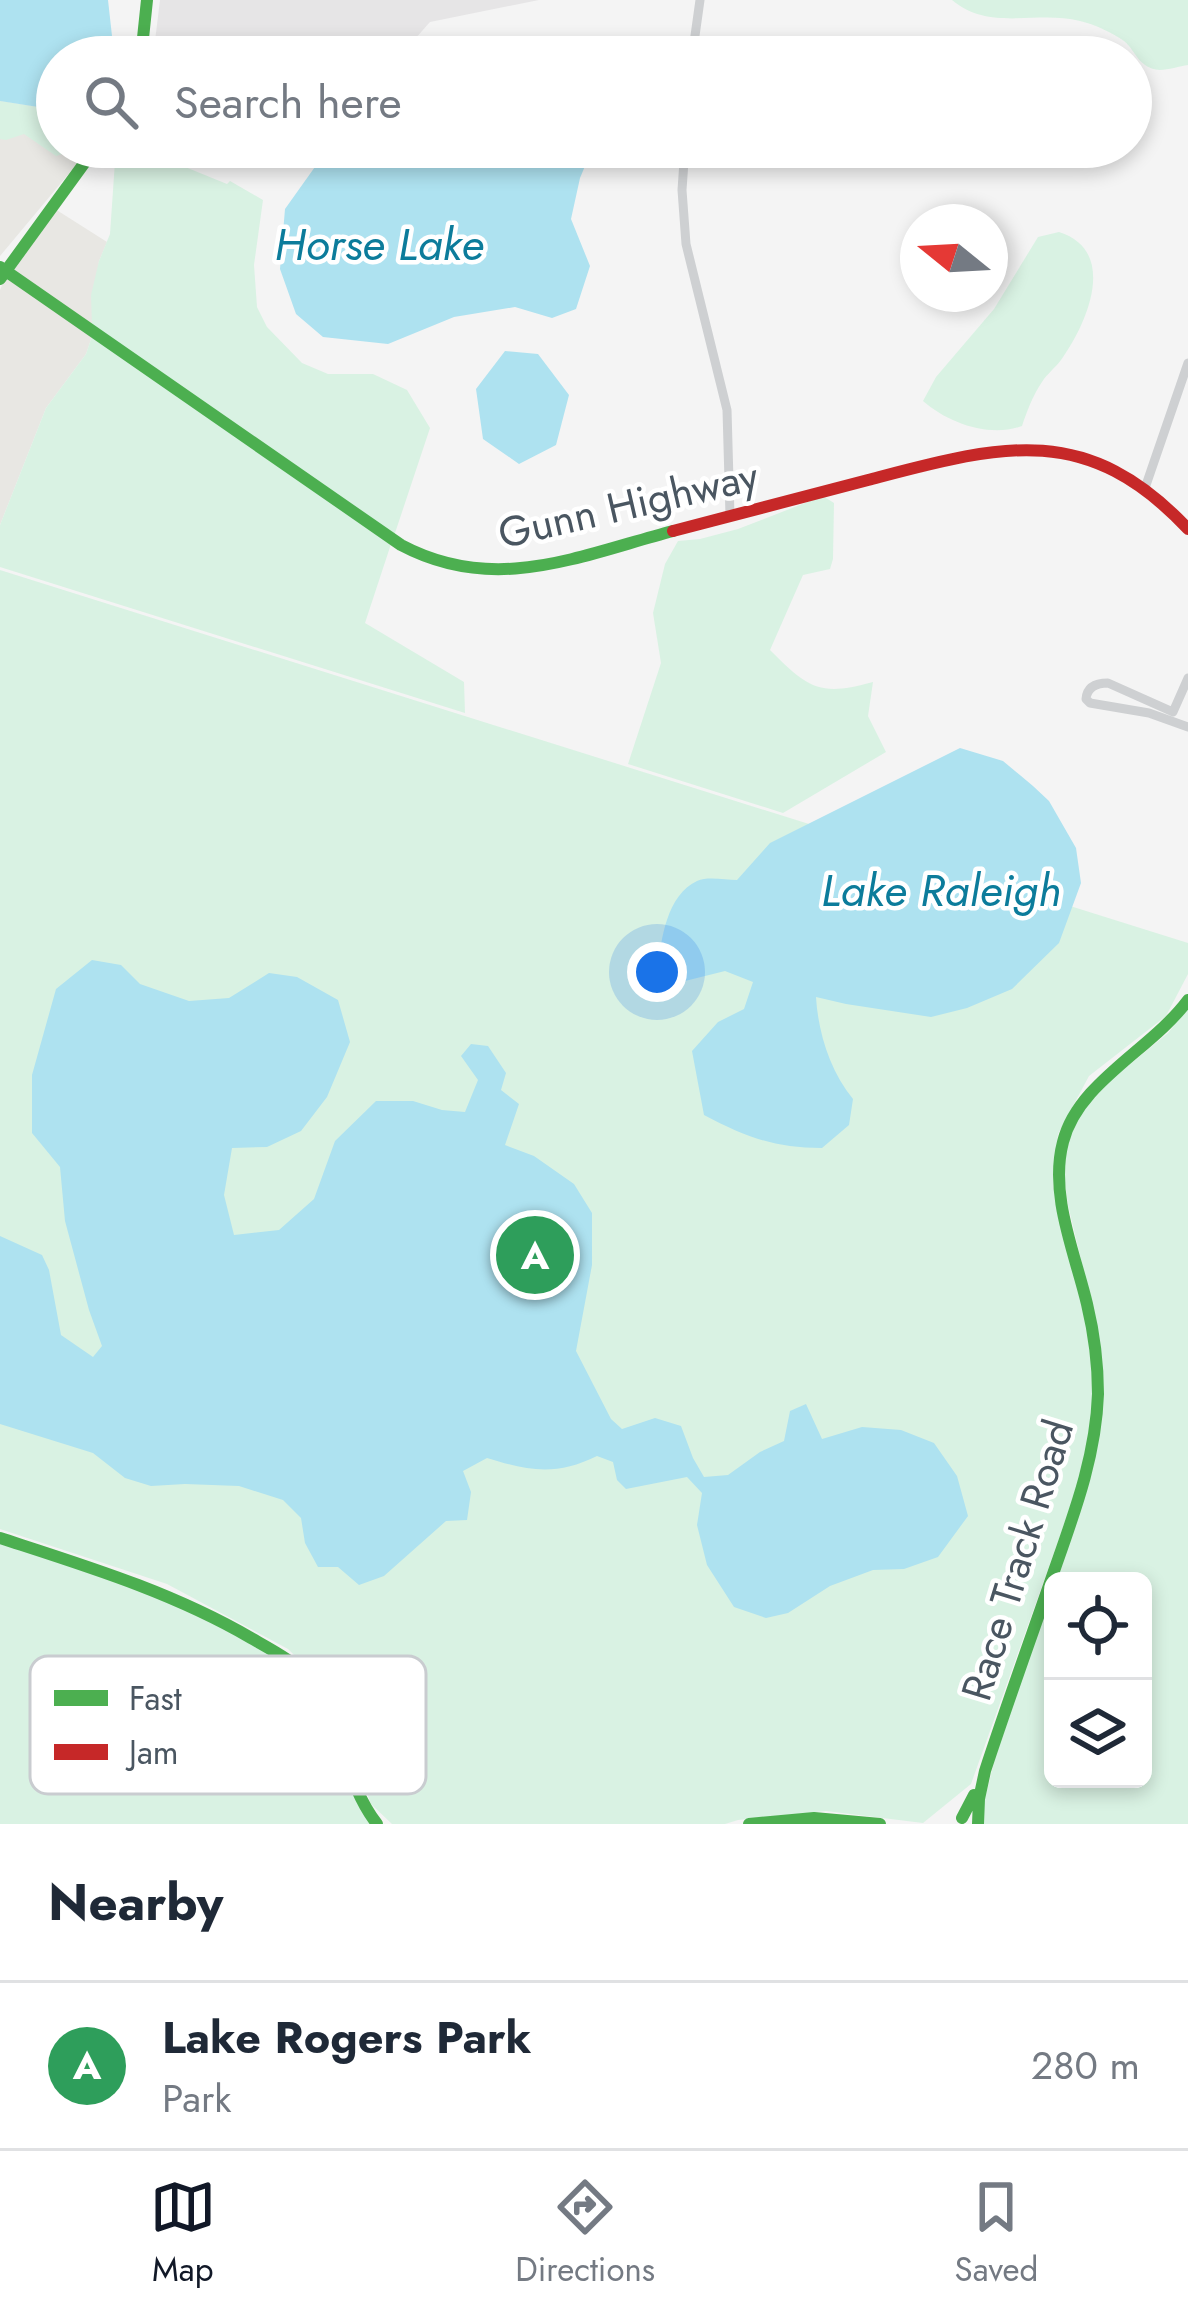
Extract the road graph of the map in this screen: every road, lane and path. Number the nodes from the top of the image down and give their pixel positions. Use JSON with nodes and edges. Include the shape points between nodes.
{"nodes":[{"id":1,"x":147,"y":0,"type":"edge"},
{"id":2,"x":700,"y":0,"type":"edge"},
{"id":3,"x":143,"y":36,"type":"edge"},
{"id":4,"x":695,"y":36,"type":"edge"},
{"id":5,"x":80,"y":168,"type":"edge"},
{"id":6,"x":685,"y":168,"type":"edge"},
{"id":7,"x":2,"y":272,"type":"edge"},
{"id":8,"x":1188,"y":363,"type":"edge"},
{"id":9,"x":1145,"y":488,"type":"junction"},
{"id":10,"x":730,"y":516,"type":"junction"},
{"id":11,"x":1188,"y":529,"type":"edge"},
{"id":12,"x":1188,"y":678,"type":"edge"},
{"id":13,"x":1188,"y":727,"type":"edge"},
{"id":14,"x":1188,"y":1000,"type":"edge"},
{"id":15,"x":0,"y":1538,"type":"edge"},
{"id":16,"x":282,"y":1656,"type":"edge"},
{"id":17,"x":989,"y":1761,"type":"junction"},
{"id":18,"x":356,"y":1794,"type":"edge"},
{"id":19,"x":956,"y":1821,"type":"edge"},
{"id":20,"x":377,"y":1824,"type":"edge"},
{"id":21,"x":749,"y":1824,"type":"edge"},
{"id":22,"x":880,"y":1824,"type":"edge"},
{"id":23,"x":978,"y":1824,"type":"edge"}],
"edges":[{"from":1,"to":3,"type":"main road"},
{"from":2,"to":4,"type":"street"},
{"from":5,"to":7,"type":"main road"},
{"from":6,"to":10,"type":"street","via":[[684,225],[727,410]]},
{"from":7,"to":10,"type":"main road","name":"Gunn Highway","via":[[395,542],[437,562],[524,570]]},
{"from":8,"to":9,"type":"street"},
{"from":9,"to":10,"type":"main road","name":"Gunn Highway","via":[[1080,456],[1000,448]]},
{"from":9,"to":11,"type":"main road","name":"Gunn Highway"},
{"from":12,"to":13,"type":"street","via":[[1172,712],[1108,683],[1085,699]]},
{"from":14,"to":17,"type":"main road","name":"Race Track Road","via":[[1158,1037],[1092,1088],[1062,1144],[1062,1196],[1096,1350],[1096,1418],[1080,1491]]},
{"from":15,"to":16,"type":"main road","via":[[165,1593]]},
{"from":17,"to":19,"type":"main road","name":"Race Track Road"},
{"from":17,"to":23,"type":"main road","name":"Race Track Road"},
{"from":18,"to":20,"type":"main road"},
{"from":19,"to":23,"type":"main road"},
{"from":21,"to":22,"type":"main road","via":[[810,1816]]}]}
